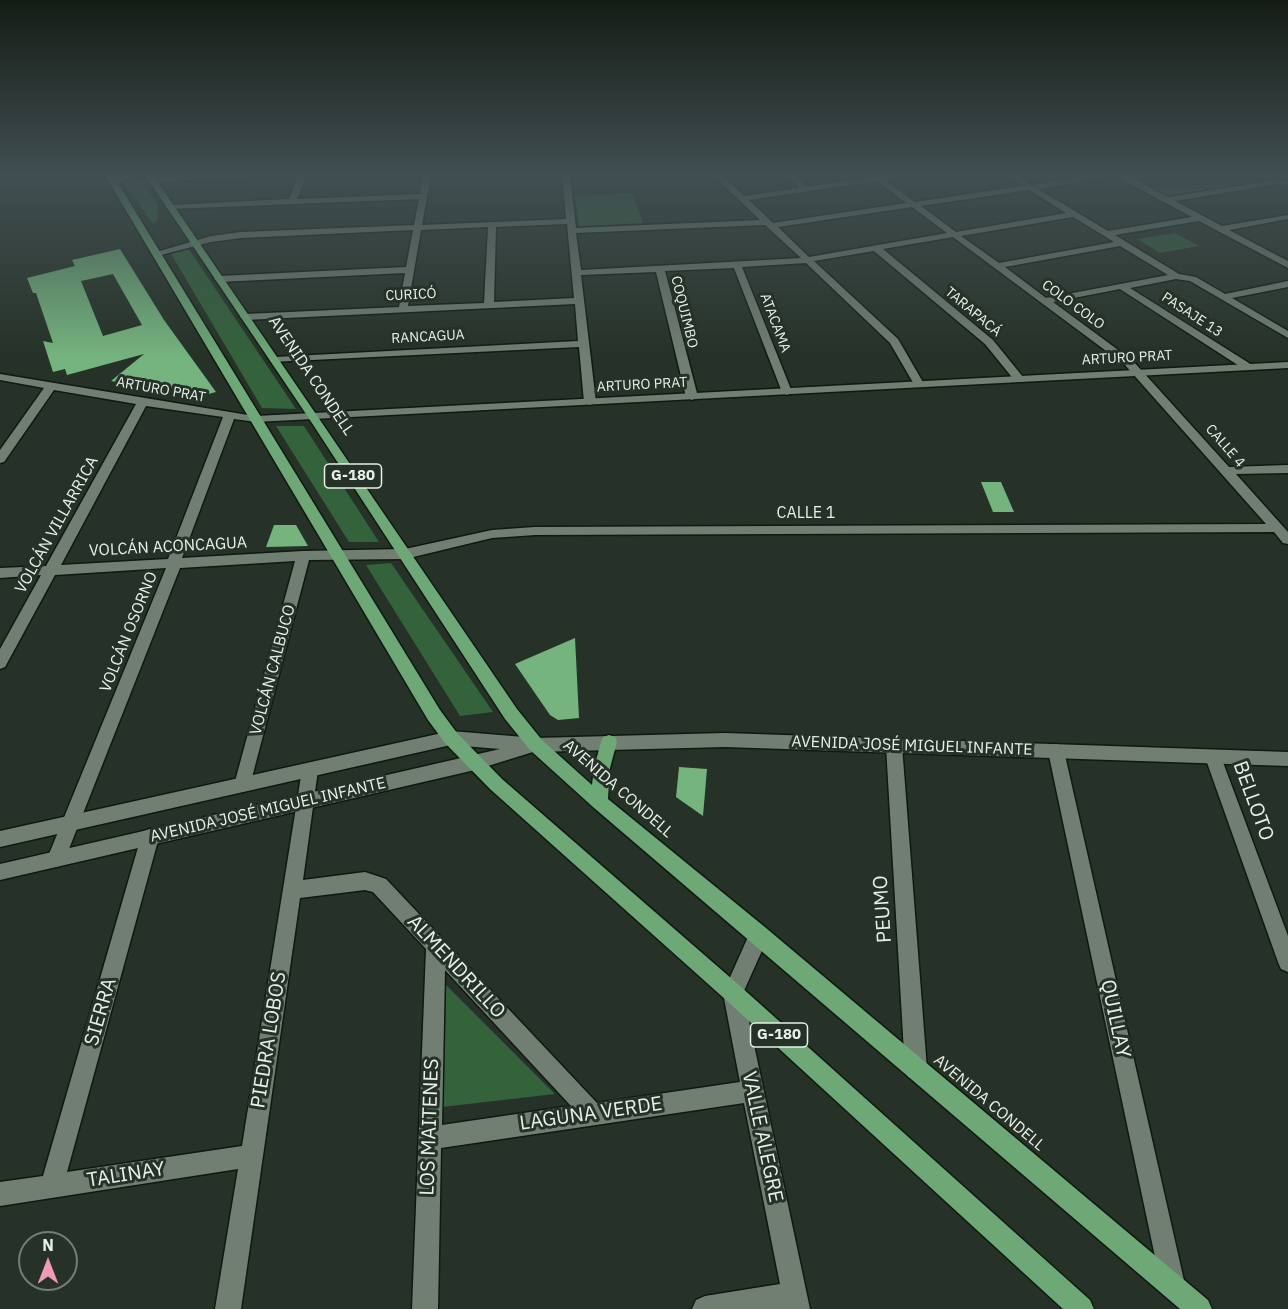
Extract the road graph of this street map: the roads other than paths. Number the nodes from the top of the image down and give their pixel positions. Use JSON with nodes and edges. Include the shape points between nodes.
{"nodes":[{"id":1,"x":146,"y":236,"type":"edge"},
{"id":2,"x":190,"y":236,"type":"edge"},
{"id":3,"x":235,"y":236,"type":"edge"},
{"id":4,"x":416,"y":236,"type":"edge"},
{"id":5,"x":492,"y":236,"type":"edge"},
{"id":6,"x":572,"y":236,"type":"edge"},
{"id":7,"x":782,"y":236,"type":"edge"},
{"id":8,"x":947,"y":236,"type":"edge"},
{"id":9,"x":956,"y":236,"type":"edge"},
{"id":10,"x":1110,"y":236,"type":"edge"},
{"id":11,"x":1234,"y":236,"type":"edge"},
{"id":12,"x":194,"y":243,"type":"junction"},
{"id":13,"x":1122,"y":243,"type":"junction"},
{"id":14,"x":876,"y":248,"type":"junction"},
{"id":15,"x":157,"y":253,"type":"junction"},
{"id":16,"x":1288,"y":257,"type":"edge"},
{"id":17,"x":1277,"y":259,"type":"junction"},
{"id":18,"x":807,"y":260,"type":"junction"},
{"id":19,"x":737,"y":265,"type":"junction"},
{"id":20,"x":1288,"y":265,"type":"edge"},
{"id":21,"x":997,"y":266,"type":"junction"},
{"id":22,"x":660,"y":269,"type":"junction"},
{"id":23,"x":410,"y":270,"type":"junction"},
{"id":24,"x":576,"y":273,"type":"junction"},
{"id":25,"x":1176,"y":276,"type":"junction"},
{"id":26,"x":219,"y":279,"type":"junction"},
{"id":27,"x":1288,"y":284,"type":"edge"},
{"id":28,"x":1121,"y":286,"type":"junction"},
{"id":29,"x":1224,"y":297,"type":"junction"},
{"id":30,"x":579,"y":301,"type":"junction"},
{"id":31,"x":1045,"y":301,"type":"junction"},
{"id":32,"x":489,"y":306,"type":"junction"},
{"id":33,"x":403,"y":309,"type":"junction"},
{"id":34,"x":245,"y":317,"type":"junction"},
{"id":35,"x":1288,"y":335,"type":"edge"},
{"id":36,"x":584,"y":344,"type":"junction"},
{"id":37,"x":275,"y":360,"type":"junction"},
{"id":38,"x":1288,"y":365,"type":"edge"},
{"id":39,"x":1248,"y":367,"type":"junction"},
{"id":40,"x":1139,"y":373,"type":"junction"},
{"id":41,"x":0,"y":377,"type":"edge"},
{"id":42,"x":1018,"y":379,"type":"junction"},
{"id":43,"x":920,"y":384,"type":"junction"},
{"id":44,"x":51,"y":386,"type":"junction"},
{"id":45,"x":787,"y":392,"type":"junction"},
{"id":46,"x":692,"y":397,"type":"junction"},
{"id":47,"x":143,"y":402,"type":"junction"},
{"id":48,"x":590,"y":402,"type":"junction"},
{"id":49,"x":229,"y":416,"type":"junction"},
{"id":50,"x":314,"y":417,"type":"junction"},
{"id":51,"x":256,"y":419,"type":"junction"},
{"id":52,"x":0,"y":459,"type":"edge"},
{"id":53,"x":1288,"y":469,"type":"edge"},
{"id":54,"x":1227,"y":471,"type":"junction"},
{"id":55,"x":1277,"y":528,"type":"junction"},
{"id":56,"x":1288,"y":540,"type":"edge"},
{"id":57,"x":338,"y":554,"type":"junction"},
{"id":58,"x":405,"y":554,"type":"junction"},
{"id":59,"x":303,"y":556,"type":"junction"},
{"id":60,"x":174,"y":563,"type":"junction"},
{"id":61,"x":51,"y":570,"type":"junction"},
{"id":62,"x":0,"y":573,"type":"edge"},
{"id":63,"x":0,"y":663,"type":"edge"},
{"id":64,"x":451,"y":738,"type":"junction"},
{"id":65,"x":609,"y":742,"type":"junction"},
{"id":66,"x":536,"y":745,"type":"junction"},
{"id":67,"x":894,"y":746,"type":"junction"},
{"id":68,"x":1056,"y":751,"type":"junction"},
{"id":69,"x":1213,"y":756,"type":"junction"},
{"id":70,"x":1288,"y":759,"type":"edge"},
{"id":71,"x":475,"y":763,"type":"junction"},
{"id":72,"x":310,"y":770,"type":"junction"},
{"id":73,"x":242,"y":785,"type":"junction"},
{"id":74,"x":305,"y":802,"type":"junction"},
{"id":75,"x":599,"y":802,"type":"junction"},
{"id":76,"x":71,"y":823,"type":"junction"},
{"id":77,"x":150,"y":837,"type":"junction"},
{"id":78,"x":0,"y":839,"type":"edge"},
{"id":79,"x":56,"y":859,"type":"junction"},
{"id":80,"x":0,"y":872,"type":"edge"},
{"id":81,"x":291,"y":890,"type":"junction"},
{"id":82,"x":759,"y":935,"type":"junction"},
{"id":83,"x":436,"y":945,"type":"junction"},
{"id":84,"x":1288,"y":962,"type":"edge"},
{"id":85,"x":733,"y":993,"type":"junction"},
{"id":86,"x":916,"y":1069,"type":"junction"},
{"id":87,"x":753,"y":1091,"type":"junction"},
{"id":88,"x":593,"y":1114,"type":"junction"},
{"id":89,"x":430,"y":1138,"type":"junction"},
{"id":90,"x":251,"y":1156,"type":"junction"},
{"id":91,"x":52,"y":1186,"type":"junction"},
{"id":92,"x":0,"y":1194,"type":"edge"},
{"id":93,"x":1173,"y":1288,"type":"junction"},
{"id":94,"x":796,"y":1301,"type":"edge"},
{"id":95,"x":228,"y":1309,"type":"edge"},
{"id":96,"x":425,"y":1309,"type":"edge"},
{"id":97,"x":705,"y":1309,"type":"edge"},
{"id":98,"x":1081,"y":1309,"type":"edge"},
{"id":99,"x":1198,"y":1309,"type":"edge"}],
"edges":[{"from":1,"to":15,"type":"main road","number":"G-180"},
{"from":2,"to":12,"type":"main road","name":"AVENIDA CONDELL","number":"G-180"},
{"from":3,"to":12,"type":"street"},
{"from":4,"to":23,"type":"street"},
{"from":5,"to":32,"type":"street"},
{"from":6,"to":24,"type":"street"},
{"from":7,"to":18,"type":"street"},
{"from":8,"to":14,"type":"street"},
{"from":9,"to":21,"type":"street","name":"COLO COLO"},
{"from":10,"to":13,"type":"street"},
{"from":11,"to":17,"type":"street"},
{"from":12,"to":15,"type":"street"},
{"from":12,"to":26,"type":"main road","name":"AVENIDA CONDELL","number":"G-180"},
{"from":13,"to":21,"type":"street"},
{"from":13,"to":25,"type":"street"},
{"from":14,"to":18,"type":"street"},
{"from":14,"to":42,"type":"street","name":"TARAPACÁ","via":[[989,342]]},
{"from":15,"to":51,"type":"main road","number":"G-180"},
{"from":16,"to":17,"type":"street"},
{"from":17,"to":20,"type":"street"},
{"from":18,"to":19,"type":"street"},
{"from":18,"to":43,"type":"street","via":[[894,341]]},
{"from":19,"to":22,"type":"street"},
{"from":19,"to":45,"type":"street","name":"ATACAMA"},
{"from":21,"to":31,"type":"street","name":"COLO COLO"},
{"from":22,"to":24,"type":"street"},
{"from":22,"to":46,"type":"street","name":"COQUIMBO"},
{"from":23,"to":26,"type":"street"},
{"from":23,"to":33,"type":"street"},
{"from":24,"to":30,"type":"street"},
{"from":25,"to":28,"type":"street"},
{"from":25,"to":29,"type":"street","via":[[1193,279]]},
{"from":26,"to":34,"type":"main road","name":"AVENIDA CONDELL","number":"G-180"},
{"from":27,"to":29,"type":"street"},
{"from":28,"to":31,"type":"street"},
{"from":28,"to":39,"type":"street","name":"PASAJE 13"},
{"from":29,"to":35,"type":"street"},
{"from":30,"to":32,"type":"street","name":"CURICÓ"},
{"from":30,"to":36,"type":"street"},
{"from":31,"to":40,"type":"street","name":"COLO COLO"},
{"from":32,"to":33,"type":"street","name":"CURICÓ"},
{"from":33,"to":34,"type":"street","name":"CURICÓ"},
{"from":34,"to":37,"type":"main road","name":"AVENIDA CONDELL","number":"G-180"},
{"from":36,"to":37,"type":"street","name":"RANCAGUA"},
{"from":36,"to":48,"type":"street"},
{"from":37,"to":50,"type":"main road","name":"AVENIDA CONDELL","number":"G-180"},
{"from":38,"to":39,"type":"street","name":"ARTURO PRAT"},
{"from":39,"to":40,"type":"street","name":"ARTURO PRAT"},
{"from":40,"to":42,"type":"street","name":"ARTURO PRAT"},
{"from":40,"to":54,"type":"street","name":"CALLE 4"},
{"from":41,"to":44,"type":"street","name":"ARTURO PRAT"},
{"from":42,"to":43,"type":"street","name":"ARTURO PRAT"},
{"from":43,"to":45,"type":"street","name":"ARTURO PRAT"},
{"from":44,"to":47,"type":"street","name":"ARTURO PRAT"},
{"from":44,"to":52,"type":"street"},
{"from":45,"to":46,"type":"street","name":"ARTURO PRAT"},
{"from":46,"to":48,"type":"street","name":"ARTURO PRAT"},
{"from":47,"to":49,"type":"street","name":"ARTURO PRAT"},
{"from":47,"to":61,"type":"street","name":"VOLCÁN VILLARRICA"},
{"from":48,"to":50,"type":"street","name":"ARTURO PRAT"},
{"from":49,"to":51,"type":"street","name":"ARTURO PRAT"},
{"from":49,"to":60,"type":"street","name":"VOLCÁN OSORNO"},
{"from":50,"to":51,"type":"street","name":"ARTURO PRAT"},
{"from":50,"to":58,"type":"main road","name":"AVENIDA CONDELL","number":"G-180"},
{"from":51,"to":57,"type":"main road","number":"G-180"},
{"from":53,"to":54,"type":"street"},
{"from":54,"to":55,"type":"street","name":"CALLE 4"},
{"from":55,"to":56,"type":"street","name":"CALLE 4"},
{"from":55,"to":58,"type":"street","name":"CALLE 1","via":[[534,531],[481,536]]},
{"from":57,"to":58,"type":"street","name":"CALLE 1"},
{"from":57,"to":59,"type":"street","name":"VOLCÁN ACONCAGUA"},
{"from":57,"to":64,"type":"main road","number":"G-180"},
{"from":58,"to":66,"type":"main road","name":"AVENIDA CONDELL","number":"G-180","via":[[511,714]]},
{"from":59,"to":60,"type":"street","name":"VOLCÁN ACONCAGUA"},
{"from":59,"to":73,"type":"street","name":"VOLCÁN CALBUCO"},
{"from":60,"to":61,"type":"street","name":"VOLCÁN ACONCAGUA"},
{"from":60,"to":76,"type":"street","name":"VOLCÁN OSORNO"},
{"from":61,"to":62,"type":"street","name":"VOLCÁN ACONCAGUA"},
{"from":61,"to":63,"type":"street","name":"VOLCÁN VILLARRICA"},
{"from":64,"to":66,"type":"street","name":"AVENIDA JOSÉ MIGUEL INFANTE"},
{"from":64,"to":71,"type":"main road","number":"G-180"},
{"from":64,"to":72,"type":"street","name":"AVENIDA JOSÉ MIGUEL INFANTE"},
{"from":65,"to":66,"type":"street","name":"AVENIDA JOSÉ MIGUEL INFANTE"},
{"from":65,"to":67,"type":"street","name":"AVENIDA JOSÉ MIGUEL INFANTE","via":[[724,740]]},
{"from":65,"to":75,"type":"main road"},
{"from":66,"to":71,"type":"street","name":"AVENIDA JOSÉ MIGUEL INFANTE"},
{"from":66,"to":75,"type":"main road","name":"AVENIDA CONDELL","number":"G-180"},
{"from":67,"to":68,"type":"street","name":"AVENIDA JOSÉ MIGUEL INFANTE"},
{"from":67,"to":86,"type":"street","name":"PEUMO"},
{"from":68,"to":69,"type":"street","name":"AVENIDA JOSÉ MIGUEL INFANTE"},
{"from":68,"to":93,"type":"street","name":"QUILLAY"},
{"from":69,"to":70,"type":"street","name":"AVENIDA JOSÉ MIGUEL INFANTE"},
{"from":69,"to":84,"type":"street","name":"BELLOTO"},
{"from":71,"to":74,"type":"street","name":"AVENIDA JOSÉ MIGUEL INFANTE"},
{"from":71,"to":85,"type":"main road","number":"G-180"},
{"from":72,"to":73,"type":"street","name":"AVENIDA JOSÉ MIGUEL INFANTE"},
{"from":72,"to":74,"type":"street","name":"PIEDRA LOBOS"},
{"from":73,"to":76,"type":"street","name":"AVENIDA JOSÉ MIGUEL INFANTE"},
{"from":74,"to":77,"type":"street","name":"AVENIDA JOSÉ MIGUEL INFANTE"},
{"from":74,"to":81,"type":"street","name":"PIEDRA LOBOS"},
{"from":75,"to":82,"type":"main road","name":"AVENIDA CONDELL","number":"G-180"},
{"from":76,"to":78,"type":"street","name":"AVENIDA JOSÉ MIGUEL INFANTE"},
{"from":76,"to":79,"type":"street","name":"VOLCÁN OSORNO"},
{"from":77,"to":79,"type":"street","name":"AVENIDA JOSÉ MIGUEL INFANTE"},
{"from":77,"to":91,"type":"street","name":"SIERRA"},
{"from":79,"to":80,"type":"street","name":"AVENIDA JOSÉ MIGUEL INFANTE"},
{"from":81,"to":83,"type":"street","name":"ALMENDRILLO","via":[[373,882]]},
{"from":81,"to":90,"type":"street","name":"PIEDRA LOBOS"},
{"from":82,"to":85,"type":"street"},
{"from":82,"to":86,"type":"main road","name":"AVENIDA CONDELL","number":"G-180"},
{"from":83,"to":88,"type":"street","name":"ALMENDRILLO"},
{"from":83,"to":89,"type":"street","name":"LOS MAITENES"},
{"from":85,"to":87,"type":"street","name":"VALLE ALEGRE"},
{"from":85,"to":98,"type":"main road","number":"G-180"},
{"from":86,"to":93,"type":"main road","name":"AVENIDA CONDELL","number":"G-180"},
{"from":87,"to":88,"type":"street","name":"LAGUNA VERDE"},
{"from":87,"to":94,"type":"street","name":"VALLE ALEGRE"},
{"from":88,"to":89,"type":"street","name":"LAGUNA VERDE"},
{"from":89,"to":96,"type":"street","name":"LOS MAITENES"},
{"from":90,"to":91,"type":"street","name":"TALINAY"},
{"from":90,"to":95,"type":"street","name":"PIEDRA LOBOS"},
{"from":91,"to":92,"type":"street","name":"TALINAY"},
{"from":93,"to":99,"type":"main road","name":"AVENIDA CONDELL","number":"G-180"},
{"from":94,"to":97,"type":"street"}]}
